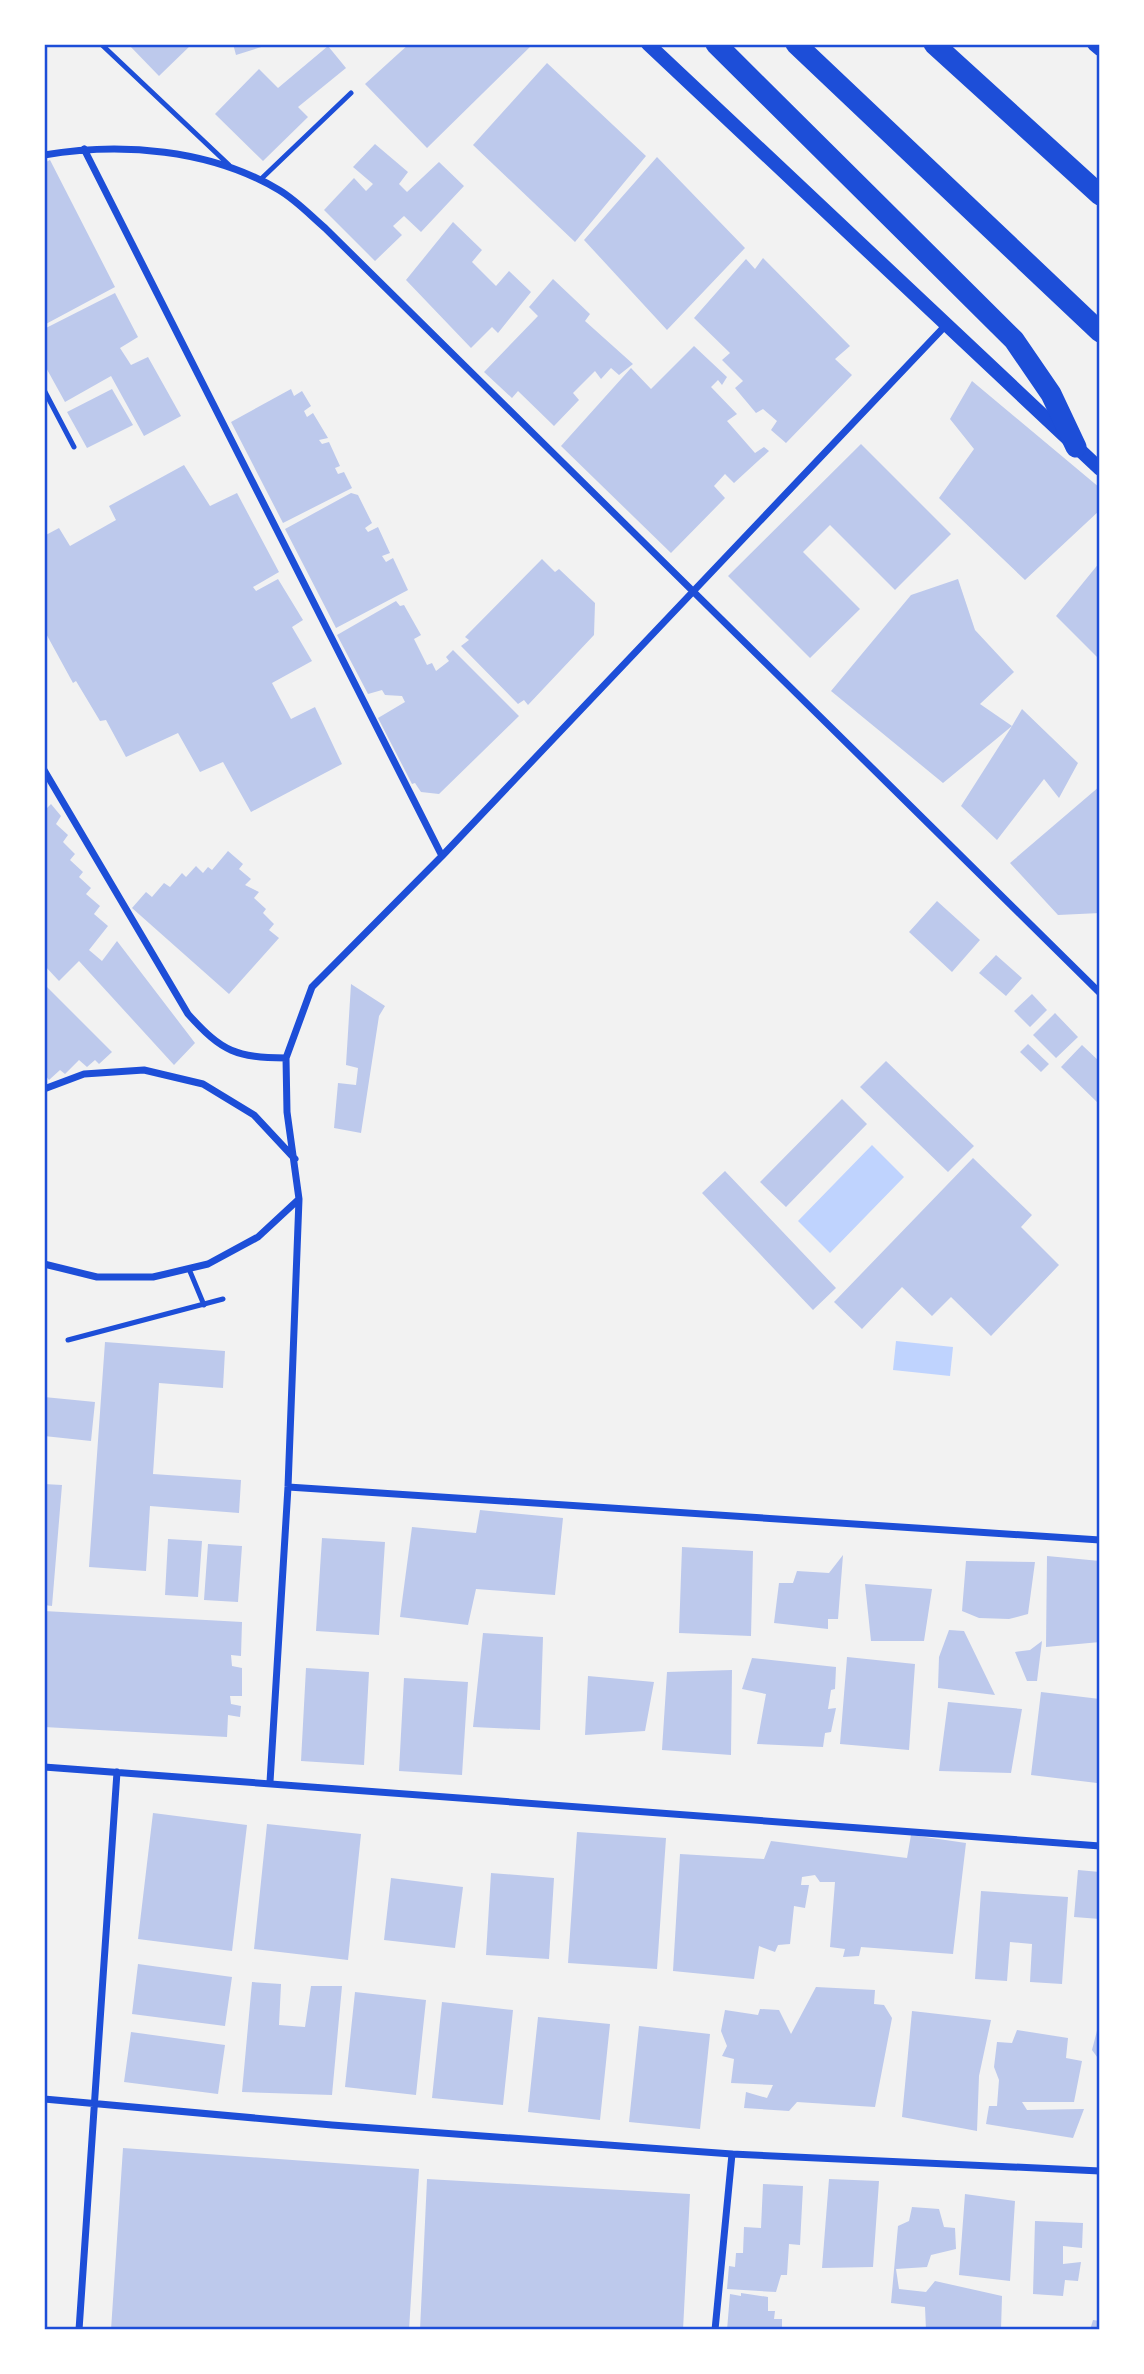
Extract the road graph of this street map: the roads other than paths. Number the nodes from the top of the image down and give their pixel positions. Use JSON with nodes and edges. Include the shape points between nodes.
{"nodes":[{"id":1,"x":101,"y":44,"type":"edge"},
{"id":2,"x":648,"y":44,"type":"edge"},
{"id":3,"x":716,"y":44,"type":"edge"},
{"id":4,"x":796,"y":44,"type":"edge"},
{"id":5,"x":934,"y":44,"type":"edge"},
{"id":6,"x":1094,"y":44,"type":"edge"},
{"id":7,"x":1100,"y":49,"type":"edge"},
{"id":8,"x":351,"y":93,"type":"dead end"},
{"id":9,"x":84,"y":149,"type":"junction"},
{"id":10,"x":44,"y":155,"type":"edge"},
{"id":11,"x":229,"y":165,"type":"junction"},
{"id":12,"x":260,"y":180,"type":"junction"},
{"id":13,"x":1100,"y":195,"type":"edge"},
{"id":14,"x":947,"y":325,"type":"junction"},
{"id":15,"x":1100,"y":332,"type":"edge"},
{"id":16,"x":44,"y":390,"type":"edge"},
{"id":17,"x":74,"y":447,"type":"dead end"},
{"id":18,"x":1076,"y":447,"type":"junction"},
{"id":19,"x":1100,"y":469,"type":"edge"},
{"id":20,"x":695,"y":591,"type":"junction"},
{"id":21,"x":44,"y":770,"type":"edge"},
{"id":22,"x":442,"y":856,"type":"junction"},
{"id":23,"x":1100,"y":993,"type":"edge"},
{"id":24,"x":286,"y":1058,"type":"junction"},
{"id":25,"x":44,"y":1089,"type":"edge"},
{"id":26,"x":295,"y":1159,"type":"junction"},
{"id":27,"x":299,"y":1199,"type":"junction"},
{"id":28,"x":44,"y":1264,"type":"edge"},
{"id":29,"x":189,"y":1269,"type":"junction"},
{"id":30,"x":223,"y":1299,"type":"dead end"},
{"id":31,"x":204,"y":1304,"type":"junction"},
{"id":32,"x":68,"y":1340,"type":"dead end"},
{"id":33,"x":288,"y":1487,"type":"junction"},
{"id":34,"x":1100,"y":1541,"type":"edge"},
{"id":35,"x":44,"y":1767,"type":"edge"},
{"id":36,"x":117,"y":1772,"type":"junction"},
{"id":37,"x":270,"y":1782,"type":"junction"},
{"id":38,"x":1100,"y":1846,"type":"edge"},
{"id":39,"x":44,"y":2099,"type":"edge"},
{"id":40,"x":96,"y":2103,"type":"junction"},
{"id":41,"x":732,"y":2154,"type":"junction"},
{"id":42,"x":1100,"y":2171,"type":"edge"},
{"id":43,"x":79,"y":2330,"type":"edge"},
{"id":44,"x":715,"y":2330,"type":"edge"}],
"edges":[{"from":1,"to":11,"type":"lane"},
{"from":2,"to":14,"type":"main road"},
{"from":3,"to":18,"type":"highway","via":[[1014,340],[1051,394]]},
{"from":4,"to":15,"type":"highway"},
{"from":5,"to":13,"type":"highway"},
{"from":6,"to":7,"type":"main road"},
{"from":8,"to":12,"type":"lane"},
{"from":9,"to":10,"type":"street"},
{"from":9,"to":11,"type":"street","via":[[172,153]]},
{"from":9,"to":22,"type":"street"},
{"from":11,"to":12,"type":"street"},
{"from":12,"to":20,"type":"street","via":[[281,191],[325,228]]},
{"from":14,"to":18,"type":"main road"},
{"from":14,"to":20,"type":"street"},
{"from":16,"to":17,"type":"lane"},
{"from":18,"to":19,"type":"main road"},
{"from":20,"to":22,"type":"street"},
{"from":20,"to":23,"type":"street"},
{"from":21,"to":24,"type":"street","via":[[188,1014],[213,1041],[246,1057]]},
{"from":22,"to":24,"type":"street","via":[[312,987]]},
{"from":24,"to":26,"type":"street","via":[[287,1112]]},
{"from":25,"to":26,"type":"street","via":[[83,1074],[144,1070],[203,1084],[254,1115]]},
{"from":26,"to":27,"type":"street"},
{"from":27,"to":29,"type":"street","via":[[258,1237]]},
{"from":27,"to":33,"type":"street"},
{"from":28,"to":29,"type":"street","via":[[97,1278],[153,1278]]},
{"from":29,"to":31,"type":"lane"},
{"from":30,"to":31,"type":"lane"},
{"from":31,"to":32,"type":"lane"},
{"from":33,"to":34,"type":"street"},
{"from":33,"to":37,"type":"street"},
{"from":35,"to":36,"type":"street"},
{"from":36,"to":37,"type":"street"},
{"from":36,"to":40,"type":"street"},
{"from":37,"to":38,"type":"street"},
{"from":39,"to":40,"type":"street"},
{"from":40,"to":41,"type":"street"},
{"from":40,"to":43,"type":"street"},
{"from":41,"to":42,"type":"street"},
{"from":41,"to":44,"type":"street"}]}
